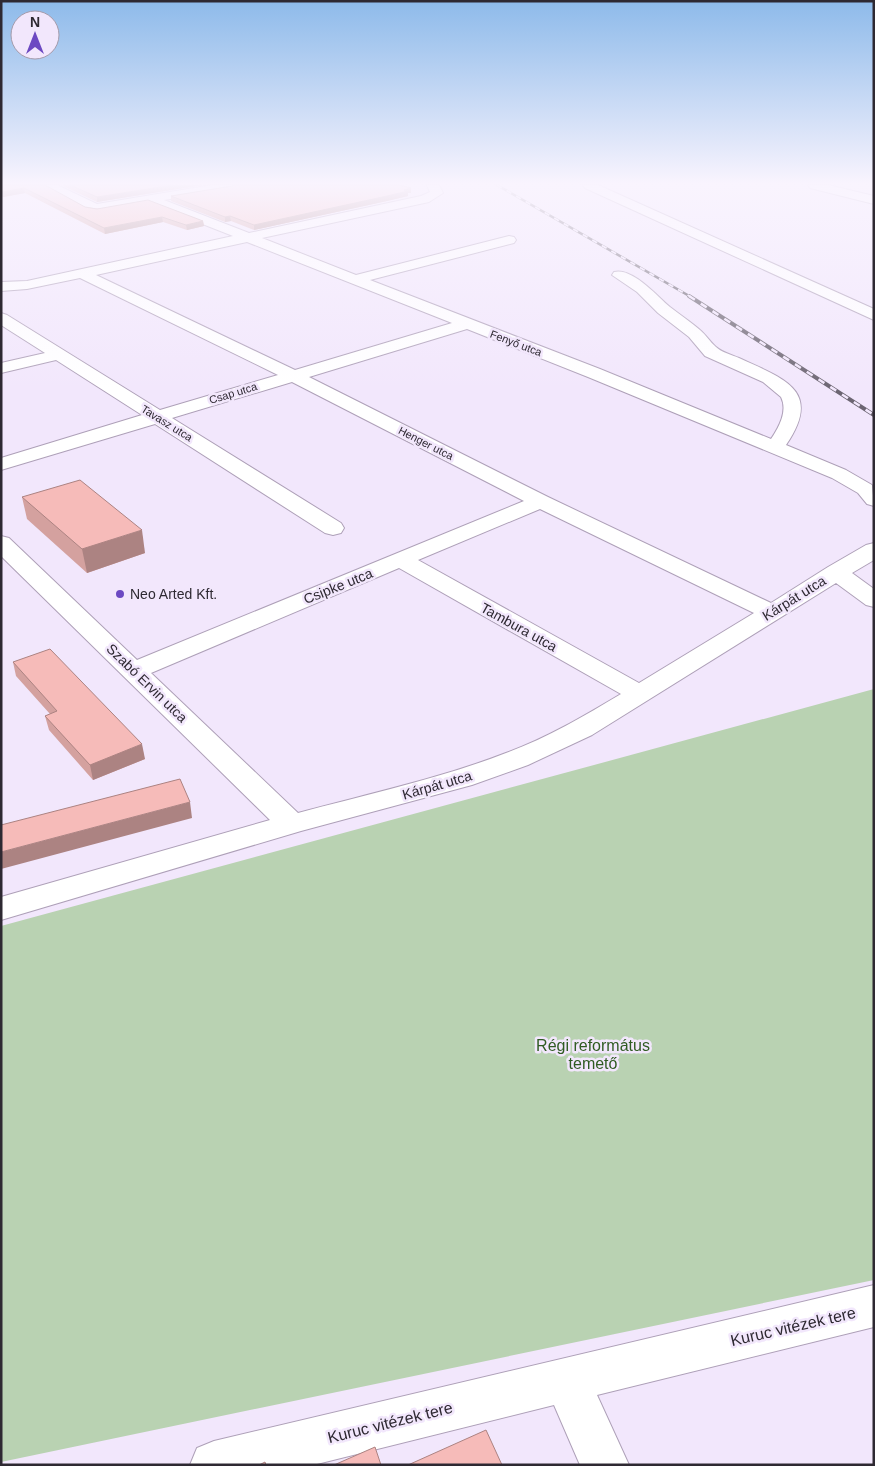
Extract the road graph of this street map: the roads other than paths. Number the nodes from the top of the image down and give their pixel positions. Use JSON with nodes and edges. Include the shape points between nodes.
{"nodes":[{"id":1,"x":172,"y":253,"type":"edge"},
{"id":2,"x":291,"y":253,"type":"edge"},
{"id":3,"x":456,"y":253,"type":"edge"},
{"id":4,"x":739,"y":253,"type":"edge"},
{"id":5,"x":81,"y":273,"type":"junction"},
{"id":6,"x":356,"y":279,"type":"junction"},
{"id":7,"x":622,"y":282,"type":"dead end"},
{"id":8,"x":2,"y":286,"type":"edge"},
{"id":9,"x":874,"y":315,"type":"edge"},
{"id":10,"x":1,"y":318,"type":"edge"},
{"id":11,"x":466,"y":324,"type":"junction"},
{"id":12,"x":57,"y":355,"type":"junction"},
{"id":13,"x":1,"y":368,"type":"edge"},
{"id":14,"x":291,"y":375,"type":"junction"},
{"id":15,"x":157,"y":417,"type":"junction"},
{"id":16,"x":774,"y":448,"type":"junction"},
{"id":17,"x":1,"y":464,"type":"edge"},
{"id":18,"x":874,"y":500,"type":"edge"},
{"id":19,"x":541,"y":501,"type":"junction"},
{"id":20,"x":334,"y":528,"type":"dead end"},
{"id":21,"x":1,"y":542,"type":"edge"},
{"id":22,"x":874,"y":550,"type":"edge"},
{"id":23,"x":400,"y":560,"type":"junction"},
{"id":24,"x":836,"y":572,"type":"junction"},
{"id":25,"x":874,"y":600,"type":"edge"},
{"id":26,"x":771,"y":612,"type":"junction"},
{"id":27,"x":135,"y":670,"type":"junction"},
{"id":28,"x":640,"y":694,"type":"junction"},
{"id":29,"x":292,"y":824,"type":"junction"},
{"id":30,"x":1,"y":910,"type":"edge"},
{"id":31,"x":874,"y":1306,"type":"edge"},
{"id":32,"x":566,"y":1380,"type":"junction"},
{"id":33,"x":214,"y":1465,"type":"edge"},
{"id":34,"x":605,"y":1465,"type":"edge"}],
"edges":[{"from":1,"to":5,"type":"street"},
{"from":2,"to":6,"type":"street","name":"Fenyő utca"},
{"from":3,"to":6,"type":"street"},
{"from":4,"to":9,"type":"street"},
{"from":5,"to":8,"type":"street","via":[[27,285]]},
{"from":5,"to":14,"type":"street","name":"Henger utca"},
{"from":6,"to":11,"type":"street","name":"Fenyő utca"},
{"from":7,"to":16,"type":"street","via":[[650,295],[711,352],[769,378],[789,394],[793,410],[791,419]]},
{"from":10,"to":12,"type":"street","name":"Tavasz utca"},
{"from":11,"to":14,"type":"street","name":"Csap utca"},
{"from":11,"to":16,"type":"street","name":"Fenyő utca"},
{"from":12,"to":13,"type":"street"},
{"from":12,"to":15,"type":"street","name":"Tavasz utca"},
{"from":14,"to":15,"type":"street","name":"Csap utca"},
{"from":14,"to":19,"type":"street","name":"Henger utca"},
{"from":15,"to":17,"type":"street","name":"Csap utca"},
{"from":15,"to":20,"type":"street","name":"Tavasz utca"},
{"from":16,"to":18,"type":"street","name":"Fenyő utca","via":[[857,483]]},
{"from":19,"to":23,"type":"street","name":"Csipke utca"},
{"from":19,"to":26,"type":"street","name":"Henger utca"},
{"from":21,"to":27,"type":"street","name":"Szabó Ervin utca"},
{"from":22,"to":24,"type":"street"},
{"from":23,"to":27,"type":"street","name":"Csipke utca"},
{"from":23,"to":28,"type":"street","name":"Tambura utca"},
{"from":24,"to":25,"type":"street"},
{"from":24,"to":26,"type":"street","name":"Kárpát utca"},
{"from":26,"to":28,"type":"street","name":"Kárpát utca"},
{"from":27,"to":29,"type":"street","name":"Szabó Ervin utca"},
{"from":28,"to":29,"type":"street","name":"Kárpát utca","via":[[582,729],[518,759],[462,779]]},
{"from":29,"to":30,"type":"street","name":"Kárpát utca"},
{"from":31,"to":32,"type":"street","name":"Kuruc vitézek tere"},
{"from":32,"to":33,"type":"street","name":"Kuruc vitézek tere"},
{"from":32,"to":34,"type":"street"}]}
